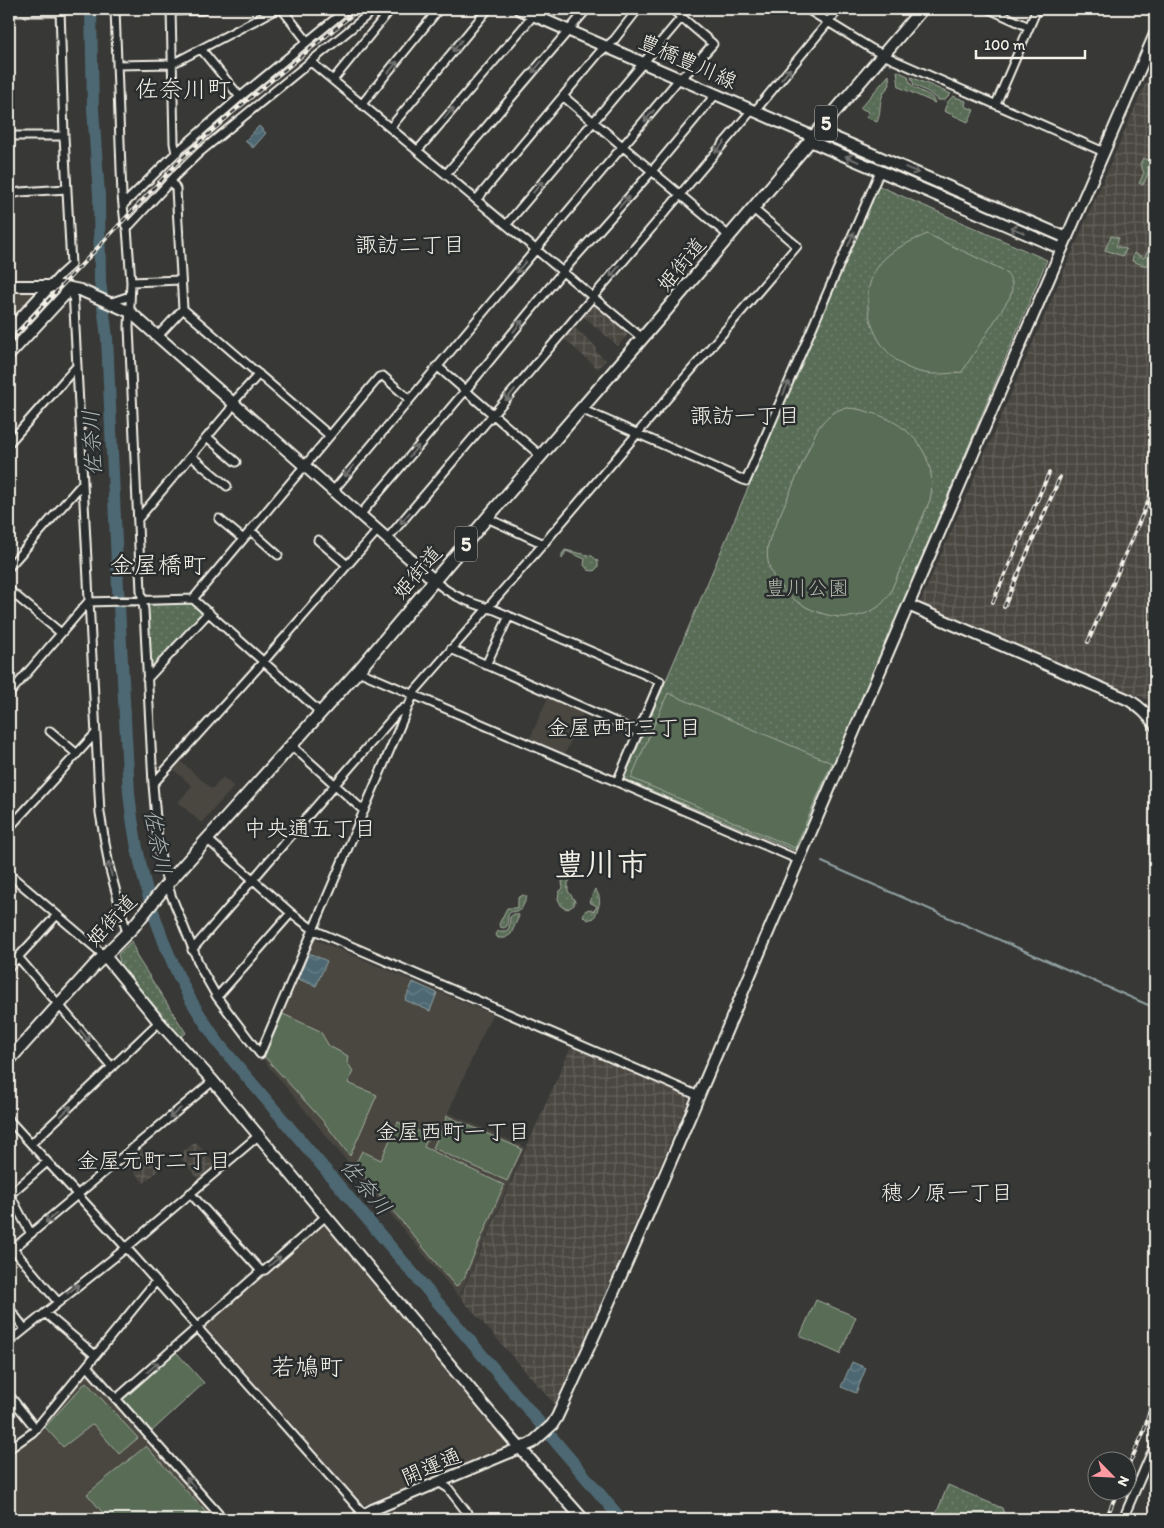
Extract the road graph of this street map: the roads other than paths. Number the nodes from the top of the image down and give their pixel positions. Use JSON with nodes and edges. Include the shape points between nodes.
{"nodes":[{"id":1,"x":115,"y":9,"type":"edge"},
{"id":2,"x":277,"y":9,"type":"edge"},
{"id":3,"x":282,"y":9,"type":"edge"},
{"id":4,"x":348,"y":9,"type":"edge"},
{"id":5,"x":375,"y":9,"type":"edge"},
{"id":6,"x":391,"y":9,"type":"edge"},
{"id":7,"x":439,"y":9,"type":"edge"},
{"id":8,"x":488,"y":9,"type":"edge"},
{"id":9,"x":519,"y":9,"type":"edge"},
{"id":10,"x":587,"y":9,"type":"edge"},
{"id":11,"x":638,"y":9,"type":"edge"},
{"id":12,"x":672,"y":9,"type":"edge"},
{"id":13,"x":806,"y":9,"type":"edge"},
{"id":14,"x":839,"y":9,"type":"edge"},
{"id":15,"x":922,"y":9,"type":"edge"},
{"id":16,"x":989,"y":9,"type":"edge"},
{"id":17,"x":1037,"y":9,"type":"edge"},
{"id":18,"x":60,"y":10,"type":"edge"},
{"id":19,"x":171,"y":10,"type":"edge"},
{"id":20,"x":203,"y":10,"type":"dead end"},
{"id":21,"x":9,"y":12,"type":"edge"},
{"id":22,"x":536,"y":12,"type":"edge"},
{"id":23,"x":682,"y":17,"type":"junction"},
{"id":24,"x":829,"y":23,"type":"junction"},
{"id":25,"x":1029,"y":27,"type":"junction"},
{"id":26,"x":569,"y":30,"type":"junction"},
{"id":27,"x":1155,"y":34,"type":"edge"},
{"id":28,"x":307,"y":41,"type":"junction"},
{"id":29,"x":606,"y":46,"type":"junction"},
{"id":30,"x":201,"y":48,"type":"junction"},
{"id":31,"x":883,"y":55,"type":"junction"},
{"id":32,"x":311,"y":62,"type":"junction"},
{"id":33,"x":643,"y":62,"type":"junction"},
{"id":34,"x":172,"y":64,"type":"junction"},
{"id":35,"x":117,"y":66,"type":"junction"},
{"id":36,"x":680,"y":78,"type":"junction"},
{"id":37,"x":333,"y":80,"type":"junction"},
{"id":38,"x":716,"y":94,"type":"junction"},
{"id":39,"x":240,"y":97,"type":"junction"},
{"id":40,"x":564,"y":97,"type":"junction"},
{"id":41,"x":362,"y":104,"type":"junction"},
{"id":42,"x":996,"y":104,"type":"junction"},
{"id":43,"x":753,"y":110,"type":"junction"},
{"id":44,"x":594,"y":122,"type":"junction"},
{"id":45,"x":390,"y":128,"type":"junction"},
{"id":46,"x":9,"y":136,"type":"edge"},
{"id":47,"x":64,"y":136,"type":"junction"},
{"id":48,"x":814,"y":136,"type":"junction"},
{"id":49,"x":623,"y":146,"type":"junction"},
{"id":50,"x":418,"y":150,"type":"junction"},
{"id":51,"x":1104,"y":152,"type":"junction"},
{"id":52,"x":176,"y":153,"type":"junction"},
{"id":53,"x":652,"y":170,"type":"junction"},
{"id":54,"x":880,"y":171,"type":"junction"},
{"id":55,"x":446,"y":174,"type":"junction"},
{"id":56,"x":172,"y":180,"type":"junction"},
{"id":57,"x":67,"y":189,"type":"junction"},
{"id":58,"x":680,"y":194,"type":"junction"},
{"id":59,"x":9,"y":195,"type":"edge"},
{"id":60,"x":477,"y":199,"type":"junction"},
{"id":61,"x":123,"y":205,"type":"junction"},
{"id":62,"x":752,"y":208,"type":"junction"},
{"id":63,"x":507,"y":224,"type":"junction"},
{"id":64,"x":127,"y":228,"type":"junction"},
{"id":65,"x":729,"y":236,"type":"junction"},
{"id":66,"x":1067,"y":238,"type":"junction"},
{"id":67,"x":536,"y":249,"type":"junction"},
{"id":68,"x":1062,"y":249,"type":"junction"},
{"id":69,"x":563,"y":271,"type":"junction"},
{"id":70,"x":182,"y":280,"type":"junction"},
{"id":71,"x":131,"y":282,"type":"junction"},
{"id":72,"x":9,"y":286,"type":"edge"},
{"id":73,"x":50,"y":286,"type":"junction"},
{"id":74,"x":76,"y":289,"type":"junction"},
{"id":75,"x":130,"y":296,"type":"junction"},
{"id":76,"x":593,"y":297,"type":"junction"},
{"id":77,"x":109,"y":303,"type":"junction"},
{"id":78,"x":183,"y":309,"type":"junction"},
{"id":79,"x":130,"y":312,"type":"junction"},
{"id":80,"x":9,"y":331,"type":"edge"},
{"id":81,"x":157,"y":337,"type":"junction"},
{"id":82,"x":642,"y":338,"type":"junction"},
{"id":83,"x":9,"y":355,"type":"edge"},
{"id":84,"x":77,"y":366,"type":"junction"},
{"id":85,"x":437,"y":366,"type":"junction"},
{"id":86,"x":259,"y":374,"type":"junction"},
{"id":87,"x":466,"y":391,"type":"junction"},
{"id":88,"x":409,"y":399,"type":"junction"},
{"id":89,"x":234,"y":404,"type":"junction"},
{"id":90,"x":581,"y":409,"type":"junction"},
{"id":91,"x":494,"y":414,"type":"junction"},
{"id":92,"x":637,"y":434,"type":"junction"},
{"id":93,"x":329,"y":435,"type":"junction"},
{"id":94,"x":207,"y":438,"type":"junction"},
{"id":95,"x":9,"y":443,"type":"edge"},
{"id":96,"x":191,"y":456,"type":"junction"},
{"id":97,"x":541,"y":456,"type":"junction"},
{"id":98,"x":236,"y":462,"type":"dead end"},
{"id":99,"x":304,"y":465,"type":"junction"},
{"id":100,"x":82,"y":484,"type":"junction"},
{"id":101,"x":227,"y":486,"type":"dead end"},
{"id":102,"x":333,"y":490,"type":"junction"},
{"id":103,"x":360,"y":515,"type":"junction"},
{"id":104,"x":487,"y":518,"type":"junction"},
{"id":105,"x":138,"y":519,"type":"junction"},
{"id":106,"x":219,"y":519,"type":"dead end"},
{"id":107,"x":250,"y":530,"type":"junction"},
{"id":108,"x":378,"y":530,"type":"junction"},
{"id":109,"x":242,"y":538,"type":"junction"},
{"id":110,"x":388,"y":539,"type":"junction"},
{"id":111,"x":318,"y":540,"type":"dead end"},
{"id":112,"x":544,"y":544,"type":"junction"},
{"id":113,"x":278,"y":554,"type":"dead end"},
{"id":114,"x":347,"y":565,"type":"junction"},
{"id":115,"x":9,"y":568,"type":"edge"},
{"id":116,"x":434,"y":580,"type":"junction"},
{"id":117,"x":9,"y":590,"type":"edge"},
{"id":118,"x":193,"y":599,"type":"junction"},
{"id":119,"x":143,"y":600,"type":"junction"},
{"id":120,"x":88,"y":602,"type":"junction"},
{"id":121,"x":908,"y":605,"type":"junction"},
{"id":122,"x":486,"y":608,"type":"junction"},
{"id":123,"x":208,"y":612,"type":"junction"},
{"id":124,"x":509,"y":616,"type":"junction"},
{"id":125,"x":61,"y":633,"type":"junction"},
{"id":126,"x":451,"y":649,"type":"junction"},
{"id":127,"x":264,"y":661,"type":"junction"},
{"id":128,"x":486,"y":665,"type":"junction"},
{"id":129,"x":358,"y":671,"type":"junction"},
{"id":130,"x":147,"y":679,"type":"junction"},
{"id":131,"x":9,"y":694,"type":"edge"},
{"id":132,"x":413,"y":695,"type":"junction"},
{"id":133,"x":407,"y":708,"type":"junction"},
{"id":134,"x":320,"y":712,"type":"junction"},
{"id":135,"x":1155,"y":726,"type":"edge"},
{"id":136,"x":50,"y":731,"type":"dead end"},
{"id":137,"x":638,"y":732,"type":"junction"},
{"id":138,"x":95,"y":734,"type":"junction"},
{"id":139,"x":291,"y":745,"type":"junction"},
{"id":140,"x":77,"y":754,"type":"junction"},
{"id":141,"x":617,"y":782,"type":"junction"},
{"id":142,"x":152,"y":784,"type":"junction"},
{"id":143,"x":335,"y":786,"type":"junction"},
{"id":144,"x":364,"y":811,"type":"junction"},
{"id":145,"x":9,"y":828,"type":"edge"},
{"id":146,"x":207,"y":839,"type":"junction"},
{"id":147,"x":799,"y":860,"type":"junction"},
{"id":148,"x":9,"y":874,"type":"edge"},
{"id":149,"x":254,"y":879,"type":"junction"},
{"id":150,"x":168,"y":883,"type":"junction"},
{"id":151,"x":291,"y":913,"type":"junction"},
{"id":152,"x":56,"y":915,"type":"junction"},
{"id":153,"x":130,"y":930,"type":"junction"},
{"id":154,"x":314,"y":930,"type":"junction"},
{"id":155,"x":192,"y":950,"type":"junction"},
{"id":156,"x":105,"y":956,"type":"junction"},
{"id":157,"x":18,"y":957,"type":"junction"},
{"id":158,"x":9,"y":967,"type":"edge"},
{"id":159,"x":218,"y":997,"type":"junction"},
{"id":160,"x":58,"y":1004,"type":"junction"},
{"id":161,"x":159,"y":1022,"type":"junction"},
{"id":162,"x":9,"y":1060,"type":"edge"},
{"id":163,"x":112,"y":1067,"type":"junction"},
{"id":164,"x":213,"y":1081,"type":"junction"},
{"id":165,"x":699,"y":1096,"type":"junction"},
{"id":166,"x":9,"y":1120,"type":"edge"},
{"id":167,"x":258,"y":1136,"type":"junction"},
{"id":168,"x":31,"y":1144,"type":"junction"},
{"id":169,"x":47,"y":1162,"type":"junction"},
{"id":170,"x":190,"y":1193,"type":"junction"},
{"id":171,"x":9,"y":1194,"type":"edge"},
{"id":172,"x":77,"y":1196,"type":"junction"},
{"id":173,"x":326,"y":1216,"type":"junction"},
{"id":174,"x":31,"y":1234,"type":"junction"},
{"id":175,"x":126,"y":1248,"type":"junction"},
{"id":176,"x":11,"y":1250,"type":"edge"},
{"id":177,"x":261,"y":1271,"type":"junction"},
{"id":178,"x":156,"y":1281,"type":"junction"},
{"id":179,"x":58,"y":1302,"type":"junction"},
{"id":180,"x":9,"y":1308,"type":"edge"},
{"id":181,"x":46,"y":1313,"type":"junction"},
{"id":182,"x":197,"y":1328,"type":"junction"},
{"id":183,"x":25,"y":1329,"type":"junction"},
{"id":184,"x":9,"y":1342,"type":"edge"},
{"id":185,"x":95,"y":1355,"type":"junction"},
{"id":186,"x":87,"y":1366,"type":"junction"},
{"id":187,"x":9,"y":1395,"type":"edge"},
{"id":188,"x":116,"y":1399,"type":"junction"},
{"id":189,"x":36,"y":1429,"type":"junction"},
{"id":190,"x":1155,"y":1447,"type":"edge"},
{"id":191,"x":521,"y":1448,"type":"junction"},
{"id":192,"x":9,"y":1449,"type":"edge"},
{"id":193,"x":440,"y":1483,"type":"junction"},
{"id":194,"x":363,"y":1518,"type":"edge"},
{"id":195,"x":224,"y":1519,"type":"edge"},
{"id":196,"x":472,"y":1519,"type":"edge"},
{"id":197,"x":583,"y":1519,"type":"edge"},
{"id":198,"x":1123,"y":1519,"type":"edge"}],
"edges":[{"from":1,"to":35,"type":"street"},
{"from":2,"to":30,"type":"street"},
{"from":3,"to":28,"type":"street"},
{"from":4,"to":28,"type":"street"},
{"from":5,"to":32,"type":"street"},
{"from":6,"to":37,"type":"street"},
{"from":41,"to":7,"type":"street","one_way":true},
{"from":8,"to":45,"type":"street","one_way":true},
{"from":9,"to":22,"type":"street","name":"豊橋豊川線"},
{"from":10,"to":26,"type":"street"},
{"from":11,"to":29,"type":"street"},
{"from":12,"to":23,"type":"street"},
{"from":13,"to":24,"type":"street"},
{"from":14,"to":24,"type":"street"},
{"from":15,"to":31,"type":"main road","name":"姫街道","number":"5"},
{"from":16,"to":25,"type":"street"},
{"from":17,"to":25,"type":"street"},
{"from":18,"to":21,"type":"street"},
{"from":18,"to":47,"type":"street"},
{"from":19,"to":20,"type":"street"},
{"from":19,"to":34,"type":"street"},
{"from":22,"to":26,"type":"street","name":"豊橋豊川線"},
{"from":50,"to":22,"type":"street","one_way":true},
{"from":23,"to":33,"type":"street"},
{"from":23,"to":36,"type":"street","via":[[713,44]]},
{"from":24,"to":31,"type":"street"},
{"from":43,"to":24,"type":"street","one_way":true},
{"from":25,"to":42,"type":"street"},
{"from":26,"to":29,"type":"street","name":"豊橋豊川線"},
{"from":26,"to":55,"type":"street","one_way":true},
{"from":27,"to":51,"type":"street"},
{"from":28,"to":39,"type":"street"},
{"from":29,"to":33,"type":"street","name":"豊橋豊川線"},
{"from":29,"to":40,"type":"street"},
{"from":30,"to":34,"type":"street"},
{"from":30,"to":39,"type":"street"},
{"from":31,"to":42,"type":"street"},
{"from":31,"to":48,"type":"main road","name":"姫街道","number":"5"},
{"from":32,"to":37,"type":"street"},
{"from":32,"to":56,"type":"street","via":[[200,152]]},
{"from":33,"to":36,"type":"street","name":"豊橋豊川線"},
{"from":33,"to":44,"type":"street"},
{"from":34,"to":35,"type":"street"},
{"from":34,"to":52,"type":"street"},
{"from":35,"to":61,"type":"street"},
{"from":36,"to":38,"type":"street","name":"豊橋豊川線"},
{"from":36,"to":49,"type":"street","one_way":true},
{"from":37,"to":41,"type":"street"},
{"from":38,"to":43,"type":"street","name":"豊橋豊川線"},
{"from":38,"to":53,"type":"street"},
{"from":39,"to":52,"type":"street"},
{"from":40,"to":44,"type":"street"},
{"from":40,"to":60,"type":"street"},
{"from":41,"to":45,"type":"street"},
{"from":42,"to":51,"type":"street"},
{"from":43,"to":48,"type":"street","name":"豊橋豊川線"},
{"from":43,"to":58,"type":"street","one_way":true},
{"from":44,"to":49,"type":"street"},
{"from":63,"to":44,"type":"street","one_way":true},
{"from":45,"to":50,"type":"street"},
{"from":46,"to":47,"type":"street"},
{"from":47,"to":57,"type":"street"},
{"from":54,"to":48,"type":"street","one_way":true},
{"from":48,"to":62,"type":"main road","name":"姫街道","number":"5"},
{"from":48,"to":66,"type":"street","one_way":true},
{"from":49,"to":53,"type":"street"},
{"from":49,"to":67,"type":"street"},
{"from":50,"to":55,"type":"street"},
{"from":51,"to":66,"type":"street"},
{"from":52,"to":61,"type":"street"},
{"from":53,"to":58,"type":"street"},
{"from":69,"to":53,"type":"street","one_way":true},
{"from":68,"to":54,"type":"street","one_way":true},
{"from":92,"to":54,"type":"street","one_way":true,"via":[[746,481]]},
{"from":55,"to":60,"type":"street"},
{"from":56,"to":64,"type":"street"},
{"from":56,"to":70,"type":"street","via":[[176,189]]},
{"from":57,"to":59,"type":"street"},
{"from":57,"to":73,"type":"street","via":[[71,265]]},
{"from":58,"to":65,"type":"street"},
{"from":58,"to":76,"type":"street","one_way":true},
{"from":60,"to":63,"type":"street"},
{"from":61,"to":64,"type":"street"},
{"from":62,"to":65,"type":"main road","name":"姫街道","number":"5"},
{"from":62,"to":92,"type":"street","via":[[797,246]]},
{"from":63,"to":67,"type":"street"},
{"from":64,"to":71,"type":"street"},
{"from":65,"to":82,"type":"main road","name":"姫街道","number":"5"},
{"from":66,"to":68,"type":"street"},
{"from":67,"to":69,"type":"street"},
{"from":67,"to":85,"type":"street","one_way":true},
{"from":68,"to":121,"type":"street"},
{"from":69,"to":76,"type":"street"},
{"from":87,"to":69,"type":"street","one_way":true},
{"from":70,"to":71,"type":"street"},
{"from":70,"to":78,"type":"street"},
{"from":71,"to":75,"type":"street"},
{"from":72,"to":73,"type":"street"},
{"from":73,"to":74,"type":"street"},
{"from":73,"to":80,"type":"street"},
{"from":74,"to":77,"type":"street"},
{"from":74,"to":83,"type":"street"},
{"from":74,"to":84,"type":"street"},
{"from":75,"to":77,"type":"street"},
{"from":75,"to":79,"type":"street"},
{"from":76,"to":82,"type":"street"},
{"from":76,"to":91,"type":"street","one_way":true},
{"from":77,"to":79,"type":"street"},
{"from":78,"to":81,"type":"street"},
{"from":78,"to":86,"type":"street"},
{"from":79,"to":81,"type":"street"},
{"from":79,"to":105,"type":"street"},
{"from":81,"to":89,"type":"street"},
{"from":82,"to":90,"type":"main road","name":"姫街道","number":"5"},
{"from":84,"to":95,"type":"street"},
{"from":84,"to":100,"type":"street"},
{"from":85,"to":87,"type":"street"},
{"from":85,"to":88,"type":"street"},
{"from":86,"to":89,"type":"street"},
{"from":86,"to":93,"type":"street"},
{"from":87,"to":91,"type":"street"},
{"from":103,"to":87,"type":"street","one_way":true},
{"from":88,"to":93,"type":"street","via":[[379,376]]},
{"from":88,"to":102,"type":"street","one_way":true},
{"from":89,"to":94,"type":"street"},
{"from":89,"to":99,"type":"street"},
{"from":90,"to":92,"type":"street"},
{"from":90,"to":97,"type":"main road","name":"姫街道","number":"5"},
{"from":91,"to":97,"type":"street"},
{"from":91,"to":110,"type":"street","one_way":true},
{"from":92,"to":112,"type":"street"},
{"from":93,"to":99,"type":"street"},
{"from":94,"to":96,"type":"street"},
{"from":94,"to":98,"type":"street"},
{"from":96,"to":101,"type":"street"},
{"from":96,"to":105,"type":"street"},
{"from":97,"to":104,"type":"main road","name":"姫街道","number":"5"},
{"from":99,"to":102,"type":"street"},
{"from":99,"to":107,"type":"street"},
{"from":100,"to":115,"type":"street"},
{"from":100,"to":120,"type":"street"},
{"from":102,"to":103,"type":"street"},
{"from":103,"to":108,"type":"street"},
{"from":104,"to":112,"type":"street"},
{"from":104,"to":116,"type":"main road","name":"姫街道","number":"5"},
{"from":105,"to":119,"type":"street"},
{"from":106,"to":109,"type":"street"},
{"from":107,"to":109,"type":"street"},
{"from":107,"to":113,"type":"street"},
{"from":108,"to":110,"type":"street"},
{"from":108,"to":114,"type":"street"},
{"from":109,"to":118,"type":"street"},
{"from":110,"to":116,"type":"street"},
{"from":111,"to":114,"type":"street"},
{"from":112,"to":122,"type":"street"},
{"from":114,"to":127,"type":"street"},
{"from":116,"to":122,"type":"street","via":[[445,590]]},
{"from":116,"to":129,"type":"main road","name":"姫街道","number":"5"},
{"from":117,"to":125,"type":"street"},
{"from":118,"to":119,"type":"street"},
{"from":118,"to":123,"type":"street"},
{"from":119,"to":120,"type":"street"},
{"from":119,"to":130,"type":"street"},
{"from":120,"to":125,"type":"street"},
{"from":120,"to":138,"type":"street"},
{"from":121,"to":135,"type":"street","via":[[1129,700],[1140,707]]},
{"from":121,"to":147,"type":"street"},
{"from":122,"to":124,"type":"street"},
{"from":122,"to":126,"type":"street"},
{"from":123,"to":127,"type":"street"},
{"from":123,"to":130,"type":"street"},
{"from":124,"to":128,"type":"street"},
{"from":124,"to":137,"type":"street","via":[[660,681]]},
{"from":125,"to":131,"type":"street"},
{"from":126,"to":128,"type":"street"},
{"from":126,"to":132,"type":"street"},
{"from":127,"to":134,"type":"street"},
{"from":127,"to":142,"type":"street"},
{"from":128,"to":137,"type":"street"},
{"from":129,"to":132,"type":"street"},
{"from":129,"to":134,"type":"main road","name":"姫街道","number":"5"},
{"from":130,"to":142,"type":"street"},
{"from":132,"to":133,"type":"street"},
{"from":132,"to":141,"type":"street"},
{"from":133,"to":143,"type":"street","via":[[396,714]]},
{"from":133,"to":144,"type":"street"},
{"from":134,"to":139,"type":"main road","name":"姫街道","number":"5"},
{"from":136,"to":140,"type":"street"},
{"from":137,"to":141,"type":"street"},
{"from":138,"to":140,"type":"street"},
{"from":153,"to":138,"type":"street","one_way":true,"via":[[109,866],[102,829]]},
{"from":139,"to":143,"type":"street"},
{"from":139,"to":146,"type":"main road","name":"姫街道","number":"5"},
{"from":140,"to":145,"type":"street"},
{"from":141,"to":147,"type":"street"},
{"from":142,"to":150,"type":"street","via":[[158,841]]},
{"from":143,"to":144,"type":"street"},
{"from":143,"to":149,"type":"street"},
{"from":144,"to":154,"type":"street"},
{"from":146,"to":149,"type":"street"},
{"from":146,"to":150,"type":"main road","name":"姫街道","number":"5"},
{"from":147,"to":165,"type":"street"},
{"from":148,"to":152,"type":"street"},
{"from":149,"to":151,"type":"street"},
{"from":149,"to":155,"type":"street"},
{"from":150,"to":153,"type":"main road","name":"姫街道","number":"5"},
{"from":150,"to":155,"type":"street"},
{"from":151,"to":154,"type":"street"},
{"from":151,"to":159,"type":"street"},
{"from":152,"to":156,"type":"street"},
{"from":152,"to":157,"type":"street"},
{"from":153,"to":156,"type":"main road","name":"姫街道","number":"5"},
{"from":154,"to":159,"type":"street","via":[[260,1054]]},
{"from":154,"to":165,"type":"street"},
{"from":155,"to":159,"type":"street"},
{"from":156,"to":160,"type":"main road","name":"姫街道","number":"5"},
{"from":156,"to":161,"type":"street"},
{"from":157,"to":158,"type":"street"},
{"from":157,"to":160,"type":"street"},
{"from":160,"to":162,"type":"main road","name":"姫街道","number":"5"},
{"from":160,"to":163,"type":"street","one_way":true},
{"from":161,"to":163,"type":"street"},
{"from":161,"to":164,"type":"street"},
{"from":168,"to":163,"type":"street","one_way":true},
{"from":164,"to":167,"type":"street"},
{"from":164,"to":172,"type":"street","one_way":true},
{"from":165,"to":191,"type":"street","name":"開運通","via":[[557,1417],[536,1441]]},
{"from":166,"to":168,"type":"street"},
{"from":167,"to":170,"type":"street"},
{"from":167,"to":173,"type":"street"},
{"from":168,"to":169,"type":"street"},
{"from":169,"to":171,"type":"street"},
{"from":169,"to":172,"type":"street"},
{"from":170,"to":175,"type":"street"},
{"from":170,"to":177,"type":"street"},
{"from":171,"to":174,"type":"street"},
{"from":172,"to":174,"type":"street","one_way":true},
{"from":172,"to":175,"type":"street"},
{"from":177,"to":173,"type":"street","one_way":true},
{"from":173,"to":191,"type":"street"},
{"from":174,"to":176,"type":"street"},
{"from":175,"to":178,"type":"street"},
{"from":179,"to":175,"type":"street","one_way":true},
{"from":176,"to":179,"type":"street"},
{"from":177,"to":182,"type":"street"},
{"from":178,"to":182,"type":"street"},
{"from":178,"to":185,"type":"street"},
{"from":179,"to":181,"type":"street"},
{"from":180,"to":183,"type":"street"},
{"from":181,"to":183,"type":"street"},
{"from":181,"to":185,"type":"street"},
{"from":188,"to":182,"type":"street","one_way":true},
{"from":182,"to":194,"type":"street"},
{"from":183,"to":184,"type":"street"},
{"from":185,"to":186,"type":"street"},
{"from":186,"to":188,"type":"street"},
{"from":186,"to":189,"type":"street"},
{"from":187,"to":189,"type":"street"},
{"from":195,"to":188,"type":"street","one_way":true},
{"from":189,"to":192,"type":"street"},
{"from":190,"to":198,"type":"street"},
{"from":191,"to":193,"type":"street","name":"開運通"},
{"from":191,"to":197,"type":"street"},
{"from":193,"to":194,"type":"street","name":"開運通"},
{"from":193,"to":196,"type":"street","via":[[448,1488]]}]}
